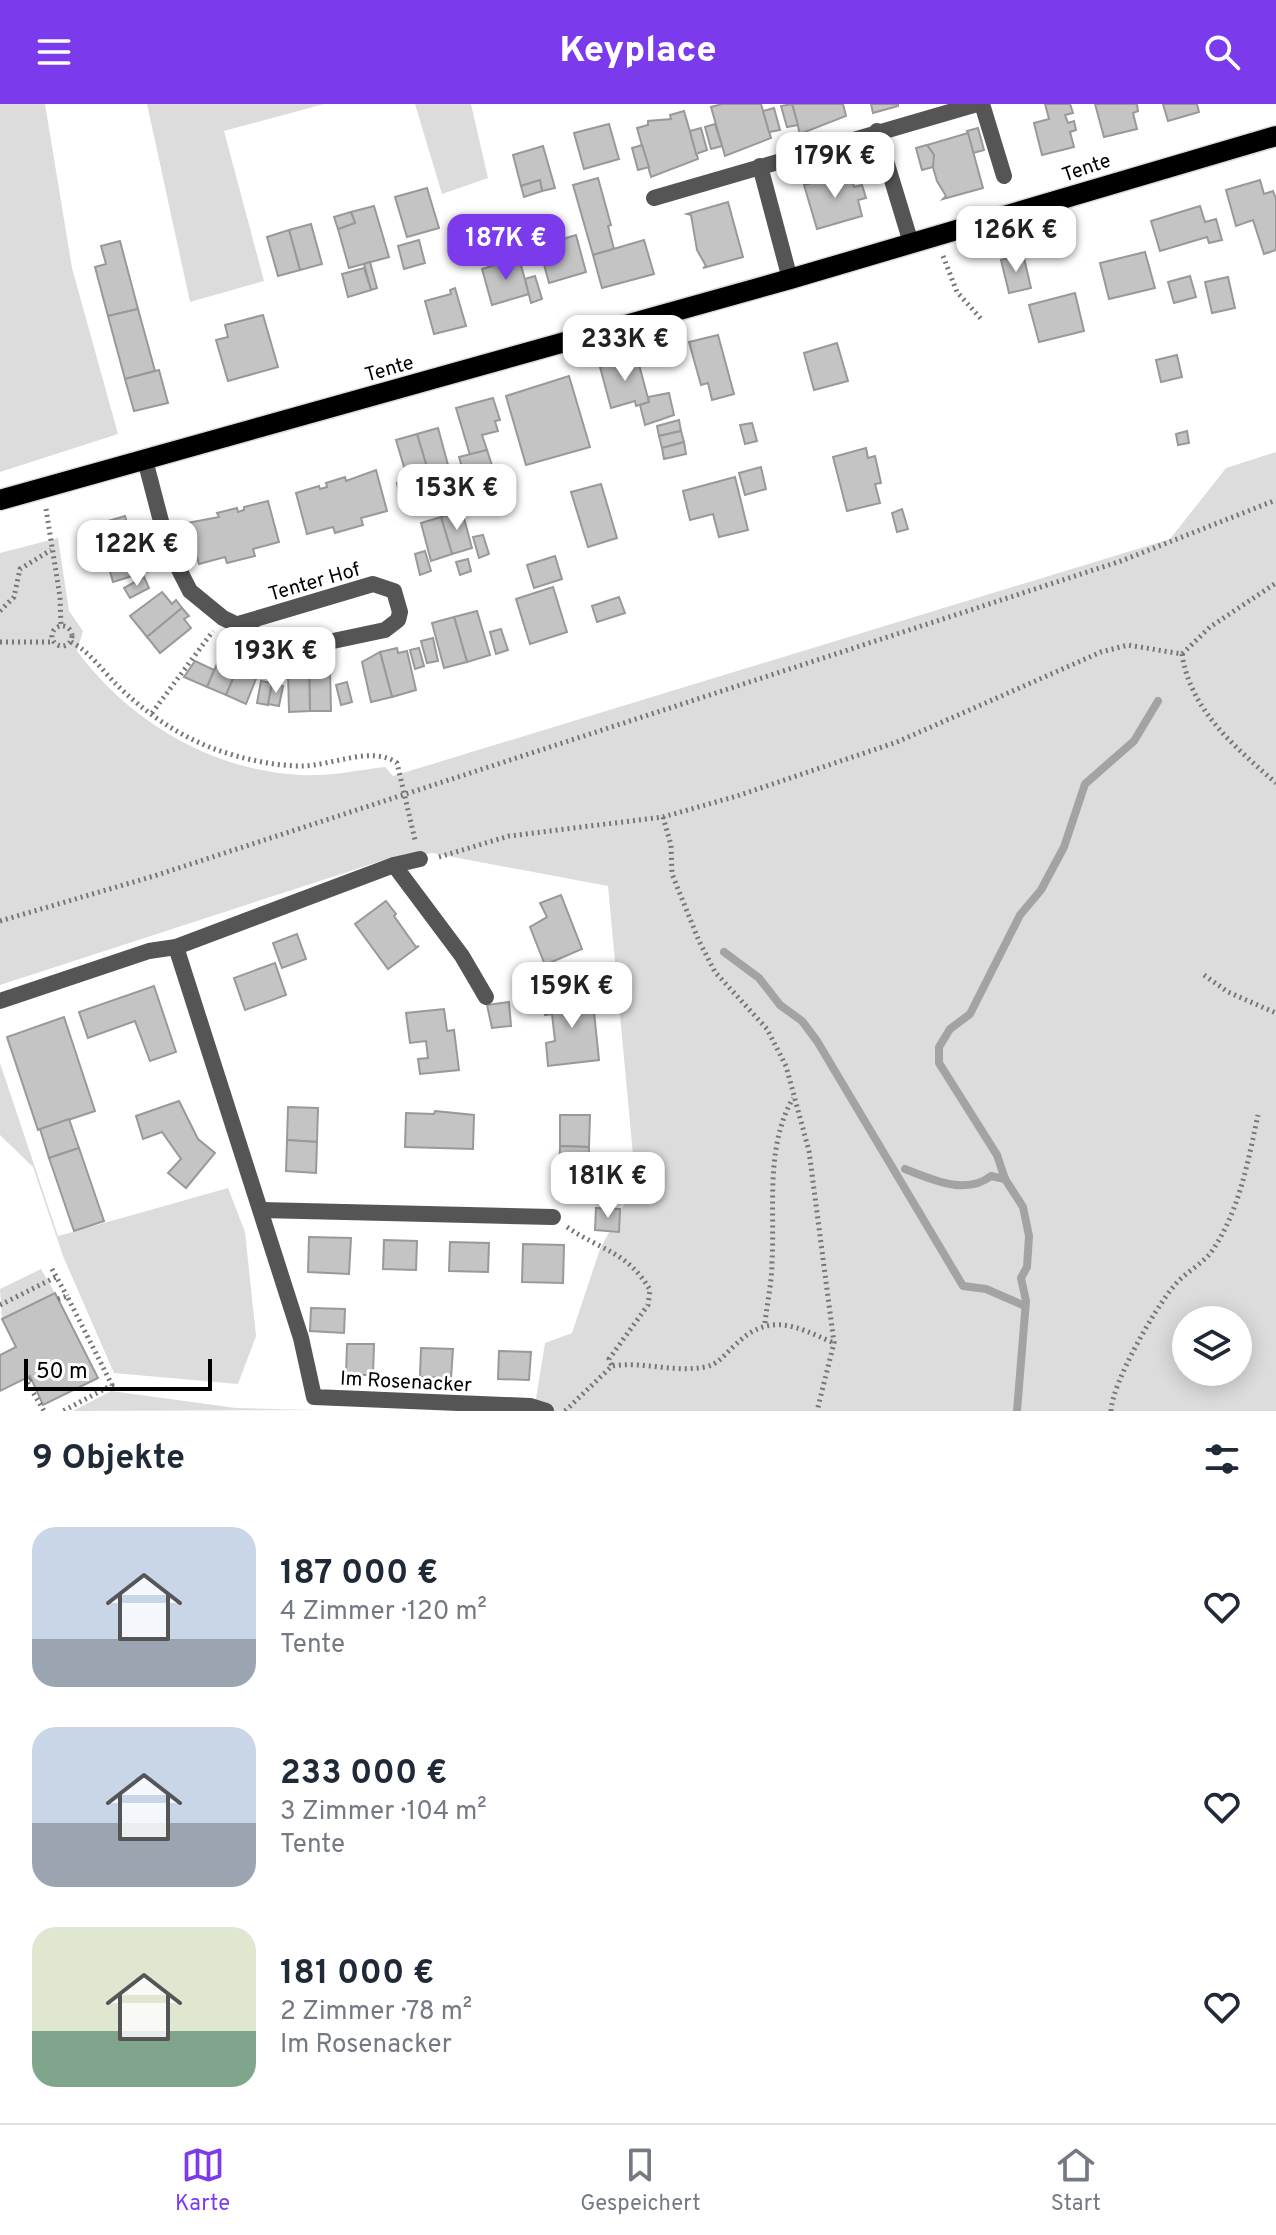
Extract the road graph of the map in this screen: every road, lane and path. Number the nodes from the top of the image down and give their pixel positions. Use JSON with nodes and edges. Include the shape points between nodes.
{"nodes":[{"id":1,"x":980,"y":104,"type":"edge"},
{"id":2,"x":877,"y":131,"type":"junction"},
{"id":3,"x":1276,"y":136,"type":"edge"},
{"id":4,"x":760,"y":166,"type":"junction"},
{"id":5,"x":1004,"y":176,"type":"dead end"},
{"id":6,"x":654,"y":198,"type":"dead end"},
{"id":7,"x":937,"y":236,"type":"junction"},
{"id":8,"x":911,"y":243,"type":"junction"},
{"id":9,"x":790,"y":279,"type":"junction"},
{"id":10,"x":982,"y":320,"type":"dead end"},
{"id":11,"x":145,"y":460,"type":"junction"},
{"id":12,"x":0,"y":500,"type":"edge"},
{"id":13,"x":1276,"y":500,"type":"edge"},
{"id":14,"x":47,"y":519,"type":"dead end"},
{"id":15,"x":51,"y":550,"type":"junction"},
{"id":16,"x":1276,"y":583,"type":"edge"},
{"id":17,"x":0,"y":611,"type":"edge"},
{"id":18,"x":229,"y":621,"type":"junction"},
{"id":19,"x":61,"y":626,"type":"junction"},
{"id":20,"x":0,"y":642,"type":"edge"},
{"id":21,"x":53,"y":642,"type":"junction"},
{"id":22,"x":71,"y":642,"type":"junction"},
{"id":23,"x":1182,"y":654,"type":"junction"},
{"id":24,"x":152,"y":713,"type":"junction"},
{"id":25,"x":1276,"y":783,"type":"edge"},
{"id":26,"x":406,"y":792,"type":"junction"},
{"id":27,"x":663,"y":817,"type":"junction"},
{"id":28,"x":420,"y":859,"type":"junction"},
{"id":29,"x":394,"y":865,"type":"junction"},
{"id":30,"x":0,"y":921,"type":"edge"},
{"id":31,"x":176,"y":947,"type":"junction"},
{"id":32,"x":1204,"y":975,"type":"dead end"},
{"id":33,"x":486,"y":997,"type":"dead end"},
{"id":34,"x":0,"y":1001,"type":"edge"},
{"id":35,"x":1276,"y":1013,"type":"edge"},
{"id":36,"x":793,"y":1098,"type":"junction"},
{"id":37,"x":1258,"y":1115,"type":"dead end"},
{"id":38,"x":261,"y":1210,"type":"junction"},
{"id":39,"x":553,"y":1217,"type":"joint"},
{"id":40,"x":52,"y":1269,"type":"dead end"},
{"id":41,"x":56,"y":1277,"type":"junction"},
{"id":42,"x":67,"y":1296,"type":"junction"},
{"id":43,"x":58,"y":1299,"type":"dead end"},
{"id":44,"x":0,"y":1305,"type":"edge"},
{"id":45,"x":765,"y":1323,"type":"junction"},
{"id":46,"x":834,"y":1343,"type":"junction"},
{"id":47,"x":612,"y":1366,"type":"junction"},
{"id":48,"x":31,"y":1379,"type":"dead end"},
{"id":49,"x":44,"y":1411,"type":"edge"},
{"id":50,"x":63,"y":1411,"type":"edge"},
{"id":51,"x":546,"y":1411,"type":"edge"},
{"id":52,"x":565,"y":1411,"type":"edge"},
{"id":53,"x":817,"y":1411,"type":"edge"},
{"id":54,"x":1111,"y":1411,"type":"edge"}],
"edges":[{"from":1,"to":2,"type":"street"},
{"from":1,"to":5,"type":"street"},
{"from":2,"to":4,"type":"street"},
{"from":2,"to":8,"type":"street"},
{"from":3,"to":7,"type":"main road","name":"Tente"},
{"from":4,"to":6,"type":"street"},
{"from":4,"to":9,"type":"street"},
{"from":7,"to":8,"type":"main road","name":"Tente"},
{"from":7,"to":10,"type":"path","via":[[957,292]]},
{"from":8,"to":9,"type":"main road","name":"Tente"},
{"from":9,"to":11,"type":"main road","name":"Tente"},
{"from":11,"to":12,"type":"main road","name":"Tente"},
{"from":11,"to":18,"type":"street","name":"Tenter Hof","via":[[168,548],[190,591]]},
{"from":13,"to":26,"type":"path","via":[[1121,561]]},
{"from":14,"to":15,"type":"path"},
{"from":15,"to":17,"type":"path","via":[[20,569],[14,597]]},
{"from":15,"to":19,"type":"path"},
{"from":16,"to":23,"type":"path","via":[[1210,627]]},
{"from":18,"to":18,"type":"street","name":"Tenter Hof","via":[[273,642],[314,645],[385,630],[400,612],[394,591],[373,584]]},
{"from":18,"to":24,"type":"path"},
{"from":19,"to":21,"type":"path","via":[[54,630]]},
{"from":19,"to":22,"type":"path","via":[[71,631]]},
{"from":20,"to":21,"type":"path"},
{"from":21,"to":22,"type":"path","via":[[62,647]]},
{"from":22,"to":24,"type":"path"},
{"from":23,"to":25,"type":"path","via":[[1186,681],[1211,721]]},
{"from":23,"to":27,"type":"path","via":[[1128,645],[1101,652],[897,742]]},
{"from":24,"to":26,"type":"path","via":[[191,739],[259,760],[302,766],[390,758],[397,763]]},
{"from":26,"to":28,"type":"path"},
{"from":26,"to":30,"type":"path"},
{"from":27,"to":28,"type":"path","via":[[538,830]]},
{"from":27,"to":36,"type":"path","via":[[672,874],[699,941],[715,972],[767,1029],[786,1066]]},
{"from":28,"to":29,"type":"street"},
{"from":29,"to":31,"type":"street"},
{"from":29,"to":33,"type":"street"},
{"from":31,"to":34,"type":"street","via":[[149,951]]},
{"from":31,"to":38,"type":"street","name":"Im Rosenacker"},
{"from":32,"to":35,"type":"path"},
{"from":36,"to":45,"type":"path","via":[[781,1119],[774,1163]]},
{"from":36,"to":46,"type":"path","via":[[809,1151]]},
{"from":37,"to":54,"type":"path","via":[[1230,1223],[1211,1253],[1174,1285],[1147,1327]]},
{"from":38,"to":39,"type":"street"},
{"from":38,"to":51,"type":"street","name":"Im Rosenacker","via":[[314,1397],[530,1406]]},
{"from":39,"to":47,"type":"path","via":[[594,1246],[629,1260],[650,1290],[648,1305],[609,1359]]},
{"from":40,"to":41,"type":"path"},
{"from":41,"to":42,"type":"path"},
{"from":41,"to":44,"type":"path"},
{"from":42,"to":43,"type":"path"},
{"from":42,"to":50,"type":"path","via":[[112,1385]]},
{"from":45,"to":46,"type":"path","via":[[787,1324]]},
{"from":45,"to":47,"type":"path","via":[[707,1366]]},
{"from":46,"to":53,"type":"path"},
{"from":47,"to":52,"type":"path"},
{"from":48,"to":49,"type":"path","via":[[27,1382]]}]}
